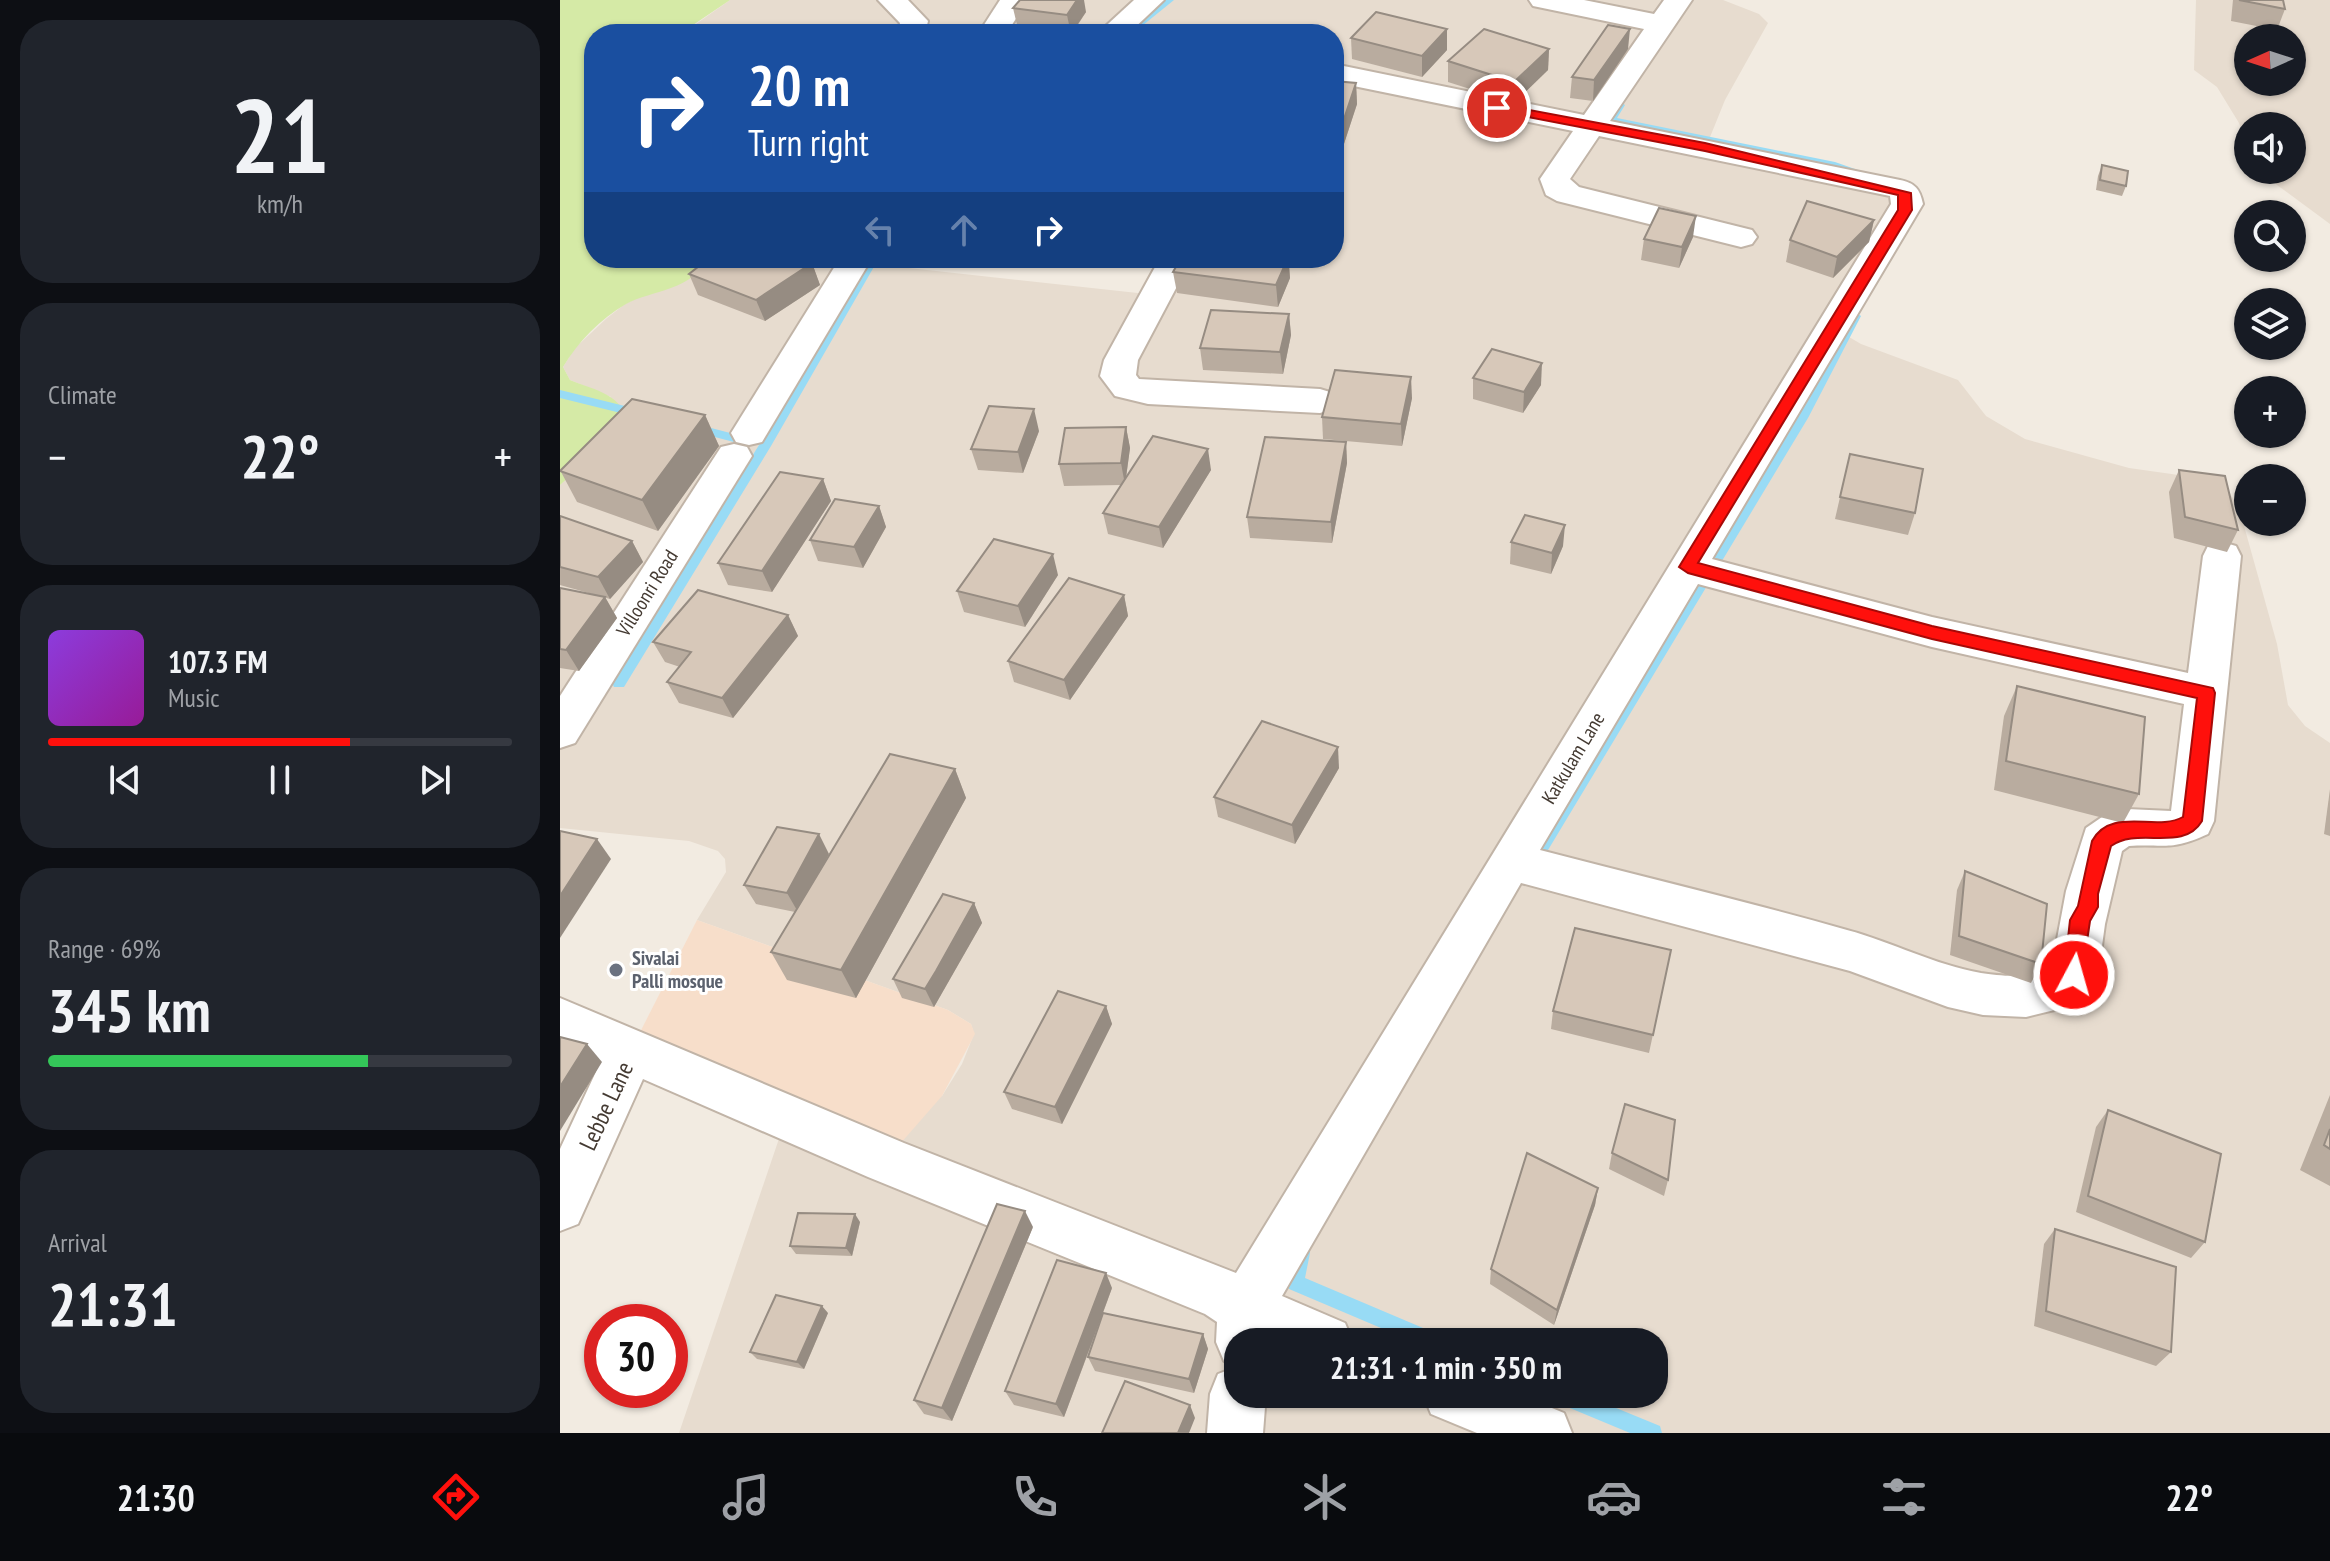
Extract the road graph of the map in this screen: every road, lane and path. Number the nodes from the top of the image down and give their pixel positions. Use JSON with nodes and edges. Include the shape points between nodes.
{"nodes":[{"id":1,"x":892,"y":0,"type":"edge"},
{"id":2,"x":1014,"y":0,"type":"edge"},
{"id":3,"x":1150,"y":0,"type":"edge"},
{"id":4,"x":1543,"y":0,"type":"edge"},
{"id":5,"x":1678,"y":0,"type":"edge"},
{"id":6,"x":913,"y":24,"type":"edge"},
{"id":7,"x":998,"y":24,"type":"edge"},
{"id":8,"x":1122,"y":24,"type":"edge"},
{"id":9,"x":1661,"y":24,"type":"junction"},
{"id":10,"x":1344,"y":75,"type":"edge"},
{"id":11,"x":1591,"y":125,"type":"junction"},
{"id":12,"x":1741,"y":237,"type":"dead end"},
{"id":13,"x":850,"y":268,"type":"edge"},
{"id":14,"x":1171,"y":268,"type":"edge"},
{"id":15,"x":1320,"y":401,"type":"dead end"},
{"id":16,"x":2222,"y":556,"type":"dead end"},
{"id":17,"x":1688,"y":567,"type":"junction"},
{"id":18,"x":2206,"y":693,"type":"junction"},
{"id":19,"x":560,"y":731,"type":"edge"},
{"id":20,"x":1510,"y":861,"type":"junction"},
{"id":21,"x":560,"y":1020,"type":"edge"},
{"id":22,"x":631,"y":1050,"type":"junction"},
{"id":23,"x":560,"y":1206,"type":"edge"},
{"id":24,"x":1244,"y":1325,"type":"edge"},
{"id":25,"x":1237,"y":1408,"type":"edge"},
{"id":26,"x":1484,"y":1408,"type":"edge"},
{"id":27,"x":1235,"y":1433,"type":"edge"},
{"id":28,"x":1544,"y":1433,"type":"edge"}],
"edges":[{"from":1,"to":6,"type":"street"},
{"from":2,"to":7,"type":"street"},
{"from":3,"to":8,"type":"street"},
{"from":4,"to":9,"type":"street"},
{"from":5,"to":9,"type":"street"},
{"from":9,"to":11,"type":"street"},
{"from":10,"to":11,"type":"street"},
{"from":11,"to":12,"type":"street","via":[[1555,179],[1557,188]]},
{"from":11,"to":17,"type":"street","name":"Katkulam Lane","via":[[1900,189],[1906,199],[1905,210]]},
{"from":13,"to":19,"type":"street","name":"Villoonri Road"},
{"from":14,"to":15,"type":"street","via":[[1121,360],[1118,376],[1127,388]]},
{"from":16,"to":18,"type":"street"},
{"from":17,"to":18,"type":"street","via":[[1932,632]]},
{"from":17,"to":20,"type":"street","name":"Katkulam Lane"},
{"from":18,"to":20,"type":"street","via":[[2192,821],[2173,832],[2118,830],[2102,841],[2088,907],[2080,920],[2074,975],[2058,990],[2026,996],[1948,986],[1851,951]]},
{"from":20,"to":24,"type":"street","name":"Katkulam Lane"},
{"from":21,"to":22,"type":"street"},
{"from":22,"to":23,"type":"street","name":"Lebbe Lane"},
{"from":22,"to":24,"type":"street","via":[[886,1160],[1224,1295]]},
{"from":25,"to":27,"type":"street"},
{"from":26,"to":28,"type":"street"}]}
